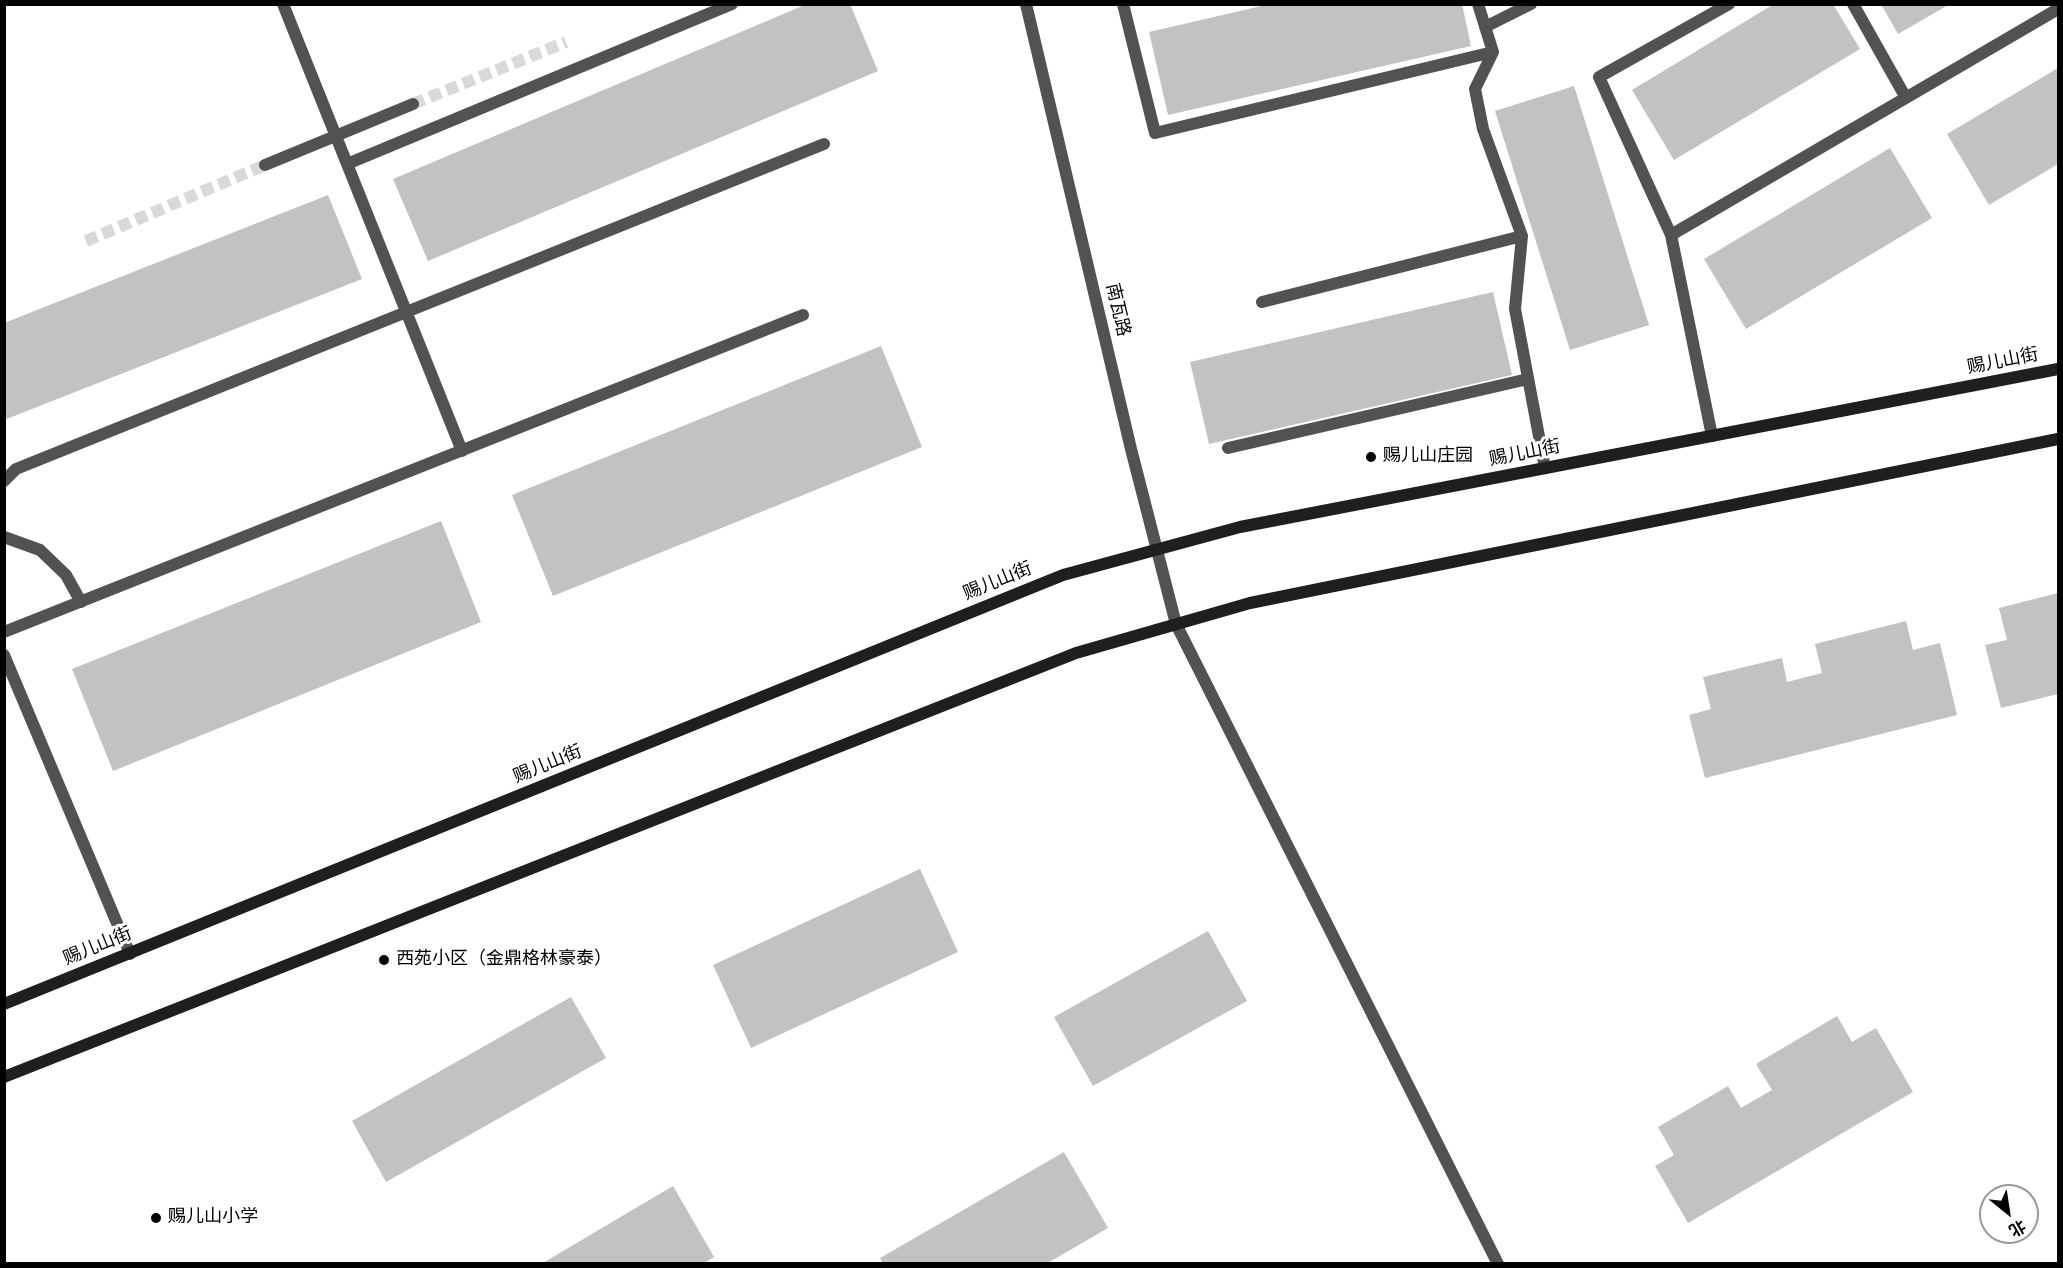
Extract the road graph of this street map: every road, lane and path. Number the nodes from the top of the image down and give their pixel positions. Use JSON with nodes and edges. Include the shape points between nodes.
{"nodes":[{"id":1,"x":283,"y":4,"type":"edge"},
{"id":2,"x":732,"y":4,"type":"edge"},
{"id":3,"x":1026,"y":4,"type":"edge"},
{"id":4,"x":1123,"y":4,"type":"edge"},
{"id":5,"x":1478,"y":4,"type":"edge"},
{"id":6,"x":1531,"y":4,"type":"edge"},
{"id":7,"x":1729,"y":4,"type":"edge"},
{"id":8,"x":1853,"y":4,"type":"edge"},
{"id":9,"x":2058,"y":9,"type":"edge"},
{"id":10,"x":1485,"y":27,"type":"junction"},
{"id":11,"x":1493,"y":52,"type":"junction"},
{"id":12,"x":1906,"y":98,"type":"junction"},
{"id":13,"x":413,"y":104,"type":"tunnel mouth"},
{"id":14,"x":336,"y":136,"type":"junction"},
{"id":15,"x":824,"y":144,"type":"dead end"},
{"id":16,"x":347,"y":164,"type":"junction"},
{"id":17,"x":265,"y":165,"type":"tunnel mouth"},
{"id":18,"x":1671,"y":235,"type":"junction"},
{"id":19,"x":1522,"y":236,"type":"junction"},
{"id":20,"x":1262,"y":302,"type":"dead end"},
{"id":21,"x":405,"y":311,"type":"junction"},
{"id":22,"x":803,"y":315,"type":"dead end"},
{"id":23,"x":2058,"y":369,"type":"edge"},
{"id":24,"x":1528,"y":379,"type":"junction"},
{"id":25,"x":1712,"y":436,"type":"junction"},
{"id":26,"x":2058,"y":440,"type":"edge"},
{"id":27,"x":1228,"y":448,"type":"dead end"},
{"id":28,"x":462,"y":451,"type":"junction"},
{"id":29,"x":1545,"y":468,"type":"junction"},
{"id":30,"x":4,"y":481,"type":"edge"},
{"id":31,"x":4,"y":537,"type":"edge"},
{"id":32,"x":1156,"y":550,"type":"junction"},
{"id":33,"x":81,"y":602,"type":"junction"},
{"id":34,"x":1176,"y":624,"type":"junction"},
{"id":35,"x":4,"y":632,"type":"edge"},
{"id":36,"x":4,"y":655,"type":"edge"},
{"id":37,"x":130,"y":954,"type":"junction"},
{"id":38,"x":4,"y":1004,"type":"edge"},
{"id":39,"x":4,"y":1077,"type":"edge"},
{"id":40,"x":1498,"y":1263,"type":"edge"}],
"edges":[{"from":1,"to":14,"type":"street"},
{"from":2,"to":16,"type":"street"},
{"from":3,"to":32,"type":"street","name":"南瓦路"},
{"from":4,"to":11,"type":"street","via":[[1155,133]]},
{"from":5,"to":10,"type":"street"},
{"from":6,"to":10,"type":"street"},
{"from":7,"to":18,"type":"street","via":[[1599,77]]},
{"from":8,"to":12,"type":"street"},
{"from":9,"to":12,"type":"street"},
{"from":10,"to":11,"type":"street"},
{"from":11,"to":19,"type":"street","via":[[1475,89],[1484,129]]},
{"from":12,"to":18,"type":"street"},
{"from":13,"to":14,"type":"street"},
{"from":14,"to":16,"type":"street"},
{"from":14,"to":17,"type":"street"},
{"from":15,"to":21,"type":"street"},
{"from":16,"to":21,"type":"street"},
{"from":18,"to":25,"type":"street"},
{"from":19,"to":20,"type":"street"},
{"from":19,"to":24,"type":"street","via":[[1515,309]]},
{"from":21,"to":28,"type":"street"},
{"from":21,"to":30,"type":"street","via":[[16,469]]},
{"from":22,"to":28,"type":"street"},
{"from":23,"to":25,"type":"main road","name":"赐儿山街"},
{"from":24,"to":27,"type":"street"},
{"from":24,"to":29,"type":"street"},
{"from":25,"to":29,"type":"main road","name":"赐儿山街"},
{"from":26,"to":34,"type":"main road","via":[[1250,603]]},
{"from":28,"to":33,"type":"street"},
{"from":29,"to":32,"type":"main road","name":"赐儿山街","via":[[1240,527]]},
{"from":31,"to":33,"type":"street","via":[[40,550],[66,575]]},
{"from":32,"to":34,"type":"street","name":"南瓦路"},
{"from":32,"to":37,"type":"main road","name":"赐儿山街","via":[[1063,575]]},
{"from":33,"to":35,"type":"street"},
{"from":34,"to":39,"type":"main road","via":[[1076,653]]},
{"from":34,"to":40,"type":"street","name":"南瓦路"},
{"from":36,"to":37,"type":"street"},
{"from":37,"to":38,"type":"main road","name":"赐儿山街"}]}
